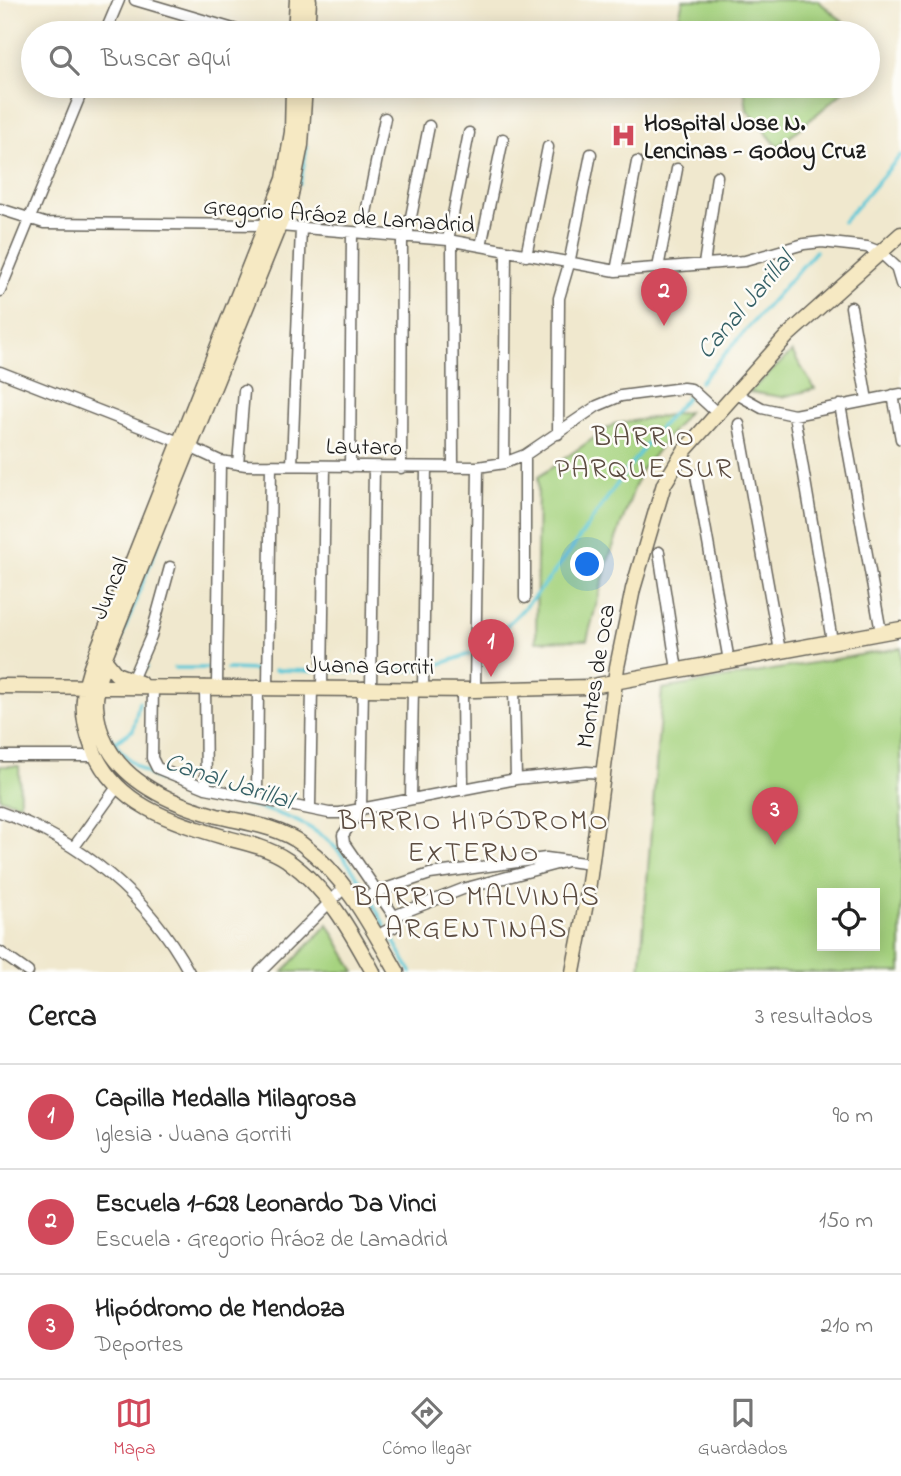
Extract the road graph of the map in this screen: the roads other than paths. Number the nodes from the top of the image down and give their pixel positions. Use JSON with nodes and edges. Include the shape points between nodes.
{"nodes":[{"id":1,"x":119,"y":0,"type":"edge"},
{"id":2,"x":135,"y":0,"type":"edge"},
{"id":3,"x":297,"y":0,"type":"edge"},
{"id":4,"x":309,"y":0,"type":"edge"},
{"id":5,"x":111,"y":21,"type":"edge"},
{"id":6,"x":206,"y":21,"type":"edge"},
{"id":7,"x":296,"y":21,"type":"edge"},
{"id":8,"x":308,"y":21,"type":"edge"},
{"id":9,"x":79,"y":98,"type":"edge"},
{"id":10,"x":292,"y":98,"type":"edge"},
{"id":11,"x":304,"y":98,"type":"edge"},
{"id":12,"x":384,"y":118,"type":"dead end"},
{"id":13,"x":429,"y":126,"type":"dead end"},
{"id":14,"x":469,"y":133,"type":"dead end"},
{"id":15,"x":503,"y":139,"type":"dead end"},
{"id":16,"x":548,"y":147,"type":"dead end"},
{"id":17,"x":591,"y":154,"type":"dead end"},
{"id":18,"x":637,"y":162,"type":"dead end"},
{"id":19,"x":677,"y":169,"type":"dead end"},
{"id":20,"x":717,"y":176,"type":"dead end"},
{"id":21,"x":0,"y":209,"type":"edge"},
{"id":22,"x":30,"y":219,"type":"junction"},
{"id":23,"x":274,"y":226,"type":"junction"},
{"id":24,"x":301,"y":228,"type":"junction"},
{"id":25,"x":357,"y":233,"type":"junction"},
{"id":26,"x":901,"y":234,"type":"edge"},
{"id":27,"x":405,"y":237,"type":"junction"},
{"id":28,"x":450,"y":240,"type":"junction"},
{"id":29,"x":481,"y":246,"type":"junction"},
{"id":30,"x":506,"y":251,"type":"junction"},
{"id":31,"x":880,"y":252,"type":"junction"},
{"id":32,"x":526,"y":256,"type":"junction"},
{"id":33,"x":569,"y":264,"type":"junction"},
{"id":34,"x":704,"y":264,"type":"junction"},
{"id":35,"x":658,"y":268,"type":"junction"},
{"id":36,"x":616,"y":271,"type":"junction"},
{"id":37,"x":901,"y":284,"type":"edge"},
{"id":38,"x":0,"y":291,"type":"edge"},
{"id":39,"x":851,"y":307,"type":"dead end"},
{"id":40,"x":0,"y":372,"type":"edge"},
{"id":41,"x":244,"y":391,"type":"dead end"},
{"id":42,"x":735,"y":393,"type":"junction"},
{"id":43,"x":897,"y":394,"type":"edge"},
{"id":44,"x":867,"y":400,"type":"junction"},
{"id":45,"x":840,"y":405,"type":"junction"},
{"id":46,"x":717,"y":413,"type":"junction"},
{"id":47,"x":794,"y":415,"type":"junction"},
{"id":48,"x":739,"y":424,"type":"dead end"},
{"id":49,"x":558,"y":434,"type":"junction"},
{"id":50,"x":901,"y":439,"type":"edge"},
{"id":51,"x":184,"y":444,"type":"junction"},
{"id":52,"x":525,"y":454,"type":"junction"},
{"id":53,"x":220,"y":461,"type":"junction"},
{"id":54,"x":504,"y":463,"type":"junction"},
{"id":55,"x":238,"y":464,"type":"junction"},
{"id":56,"x":271,"y":465,"type":"junction"},
{"id":57,"x":292,"y":465,"type":"junction"},
{"id":58,"x":325,"y":466,"type":"junction"},
{"id":59,"x":351,"y":467,"type":"junction"},
{"id":60,"x":401,"y":467,"type":"junction"},
{"id":61,"x":453,"y":467,"type":"junction"},
{"id":62,"x":478,"y":467,"type":"junction"},
{"id":63,"x":374,"y":468,"type":"junction"},
{"id":64,"x":426,"y":468,"type":"junction"},
{"id":65,"x":696,"y":475,"type":"dead end"},
{"id":66,"x":659,"y":552,"type":"dead end"},
{"id":67,"x":170,"y":567,"type":"dead end"},
{"id":68,"x":525,"y":598,"type":"dead end"},
{"id":69,"x":901,"y":629,"type":"edge"},
{"id":70,"x":881,"y":632,"type":"junction"},
{"id":71,"x":832,"y":641,"type":"junction"},
{"id":72,"x":780,"y":651,"type":"junction"},
{"id":73,"x":104,"y":659,"type":"junction"},
{"id":74,"x":729,"y":661,"type":"junction"},
{"id":75,"x":677,"y":670,"type":"junction"},
{"id":76,"x":132,"y":680,"type":"junction"},
{"id":77,"x":614,"y":681,"type":"junction"},
{"id":78,"x":91,"y":686,"type":"junction"},
{"id":79,"x":150,"y":686,"type":"junction"},
{"id":80,"x":211,"y":686,"type":"junction"},
{"id":81,"x":263,"y":686,"type":"junction"},
{"id":82,"x":0,"y":687,"type":"edge"},
{"id":83,"x":317,"y":687,"type":"junction"},
{"id":84,"x":367,"y":687,"type":"junction"},
{"id":85,"x":418,"y":689,"type":"junction"},
{"id":86,"x":514,"y":689,"type":"junction"},
{"id":87,"x":469,"y":690,"type":"junction"},
{"id":88,"x":0,"y":756,"type":"edge"},
{"id":89,"x":95,"y":756,"type":"junction"},
{"id":90,"x":603,"y":773,"type":"junction"},
{"id":91,"x":516,"y":779,"type":"junction"},
{"id":92,"x":117,"y":788,"type":"junction"},
{"id":93,"x":206,"y":788,"type":"junction"},
{"id":94,"x":463,"y":790,"type":"junction"},
{"id":95,"x":257,"y":796,"type":"junction"},
{"id":96,"x":411,"y":799,"type":"junction"},
{"id":97,"x":310,"y":807,"type":"junction"},
{"id":98,"x":361,"y":809,"type":"junction"},
{"id":99,"x":1,"y":814,"type":"edge"},
{"id":100,"x":74,"y":847,"type":"junction"},
{"id":101,"x":567,"y":861,"type":"junction"},
{"id":102,"x":591,"y":864,"type":"junction"},
{"id":103,"x":345,"y":887,"type":"junction"},
{"id":104,"x":376,"y":892,"type":"junction"},
{"id":105,"x":329,"y":900,"type":"junction"},
{"id":106,"x":357,"y":903,"type":"junction"},
{"id":107,"x":396,"y":919,"type":"junction"},
{"id":108,"x":379,"y":940,"type":"junction"},
{"id":109,"x":0,"y":952,"type":"edge"},
{"id":110,"x":28,"y":972,"type":"edge"},
{"id":111,"x":189,"y":972,"type":"edge"},
{"id":112,"x":260,"y":972,"type":"edge"},
{"id":113,"x":373,"y":972,"type":"edge"},
{"id":114,"x":397,"y":972,"type":"edge"},
{"id":115,"x":573,"y":972,"type":"edge"}],
"edges":[{"from":1,"to":5,"type":"street"},
{"from":2,"to":6,"type":"street"},
{"from":3,"to":7,"type":"street"},
{"from":4,"to":8,"type":"street"},
{"from":9,"to":22,"type":"street"},
{"from":10,"to":23,"type":"street","name":"Juncal","via":[[288,158]]},
{"from":11,"to":23,"type":"street","name":"Juncal","via":[[298,167]]},
{"from":12,"to":25,"type":"street"},
{"from":13,"to":27,"type":"street"},
{"from":14,"to":28,"type":"street"},
{"from":15,"to":29,"type":"street"},
{"from":16,"to":32,"type":"street"},
{"from":17,"to":33,"type":"street"},
{"from":18,"to":36,"type":"street"},
{"from":19,"to":35,"type":"street"},
{"from":20,"to":34,"type":"street"},
{"from":21,"to":22,"type":"street","name":"Gregorio Aráoz de Lamadrid"},
{"from":22,"to":23,"type":"street","name":"Gregorio Aráoz de Lamadrid","via":[[44,223]]},
{"from":22,"to":38,"type":"street"},
{"from":23,"to":24,"type":"street","name":"Gregorio Aráoz de Lamadrid"},
{"from":23,"to":51,"type":"street","name":"Juncal"},
{"from":24,"to":25,"type":"street","name":"Gregorio Aráoz de Lamadrid"},
{"from":24,"to":57,"type":"street"},
{"from":25,"to":27,"type":"street","name":"Gregorio Aráoz de Lamadrid"},
{"from":25,"to":59,"type":"street"},
{"from":26,"to":31,"type":"street","name":"Montes de Oca"},
{"from":27,"to":28,"type":"street","name":"Gregorio Aráoz de Lamadrid"},
{"from":27,"to":60,"type":"street"},
{"from":28,"to":29,"type":"street","name":"Gregorio Aráoz de Lamadrid"},
{"from":28,"to":61,"type":"street"},
{"from":29,"to":30,"type":"street","name":"Gregorio Aráoz de Lamadrid"},
{"from":30,"to":32,"type":"street","name":"Gregorio Aráoz de Lamadrid"},
{"from":30,"to":54,"type":"street"},
{"from":31,"to":34,"type":"street","name":"Gregorio Aráoz de Lamadrid","via":[[822,242],[745,261]]},
{"from":31,"to":37,"type":"street","via":[[896,267]]},
{"from":31,"to":42,"type":"street","name":"Montes de Oca","via":[[787,336]]},
{"from":32,"to":33,"type":"street","name":"Gregorio Aráoz de Lamadrid"},
{"from":33,"to":36,"type":"street","name":"Gregorio Aráoz de Lamadrid"},
{"from":33,"to":49,"type":"street","via":[[559,298]]},
{"from":34,"to":35,"type":"street","name":"Gregorio Aráoz de Lamadrid"},
{"from":35,"to":36,"type":"street","name":"Gregorio Aráoz de Lamadrid"},
{"from":39,"to":44,"type":"street"},
{"from":40,"to":51,"type":"street","name":"Lautaro"},
{"from":41,"to":55,"type":"street"},
{"from":42,"to":46,"type":"street","name":"Montes de Oca"},
{"from":42,"to":47,"type":"street","via":[[762,408]]},
{"from":43,"to":44,"type":"street"},
{"from":43,"to":50,"type":"street"},
{"from":44,"to":45,"type":"street"},
{"from":45,"to":47,"type":"street"},
{"from":45,"to":70,"type":"street"},
{"from":46,"to":49,"type":"street","name":"Lautaro","via":[[691,389],[671,388],[597,405]]},
{"from":46,"to":77,"type":"street","name":"Montes de Oca","via":[[685,450],[664,484],[633,589]]},
{"from":47,"to":71,"type":"street"},
{"from":48,"to":72,"type":"street"},
{"from":49,"to":52,"type":"street","name":"Lautaro"},
{"from":51,"to":53,"type":"street","name":"Lautaro"},
{"from":51,"to":73,"type":"street","name":"Juncal"},
{"from":51,"to":78,"type":"street","name":"Juncal"},
{"from":52,"to":54,"type":"street","name":"Lautaro"},
{"from":52,"to":68,"type":"street"},
{"from":53,"to":55,"type":"street","name":"Lautaro"},
{"from":53,"to":80,"type":"street"},
{"from":54,"to":62,"type":"street","name":"Lautaro"},
{"from":55,"to":56,"type":"street","name":"Lautaro"},
{"from":56,"to":57,"type":"street","name":"Lautaro"},
{"from":56,"to":81,"type":"street"},
{"from":57,"to":58,"type":"street","name":"Lautaro"},
{"from":58,"to":59,"type":"street","name":"Lautaro"},
{"from":58,"to":83,"type":"street"},
{"from":59,"to":63,"type":"street","name":"Lautaro"},
{"from":60,"to":63,"type":"street","name":"Lautaro"},
{"from":60,"to":64,"type":"street","name":"Lautaro"},
{"from":61,"to":62,"type":"street","name":"Lautaro"},
{"from":61,"to":64,"type":"street","name":"Lautaro"},
{"from":62,"to":87,"type":"street"},
{"from":63,"to":84,"type":"street"},
{"from":64,"to":85,"type":"street"},
{"from":65,"to":74,"type":"street"},
{"from":66,"to":75,"type":"street"},
{"from":67,"to":76,"type":"street","via":[[151,636]]},
{"from":69,"to":70,"type":"street","name":"Juana Gorriti"},
{"from":70,"to":71,"type":"street","name":"Juana Gorriti"},
{"from":71,"to":72,"type":"street","name":"Juana Gorriti"},
{"from":72,"to":74,"type":"street","name":"Juana Gorriti"},
{"from":73,"to":76,"type":"street","via":[[116,674]]},
{"from":73,"to":78,"type":"street","name":"Juncal"},
{"from":74,"to":75,"type":"street","name":"Juana Gorriti"},
{"from":75,"to":77,"type":"street","name":"Juana Gorriti"},
{"from":76,"to":79,"type":"street"},
{"from":77,"to":86,"type":"street","name":"Juana Gorriti","via":[[587,687]]},
{"from":77,"to":90,"type":"street","name":"Montes de Oca"},
{"from":78,"to":79,"type":"street","name":"Juana Gorriti"},
{"from":78,"to":82,"type":"street","name":"Juana Gorriti"},
{"from":78,"to":89,"type":"street","name":"Juncal","via":[[84,725]]},
{"from":78,"to":103,"type":"street","name":"Juncal","via":[[104,740],[128,776],[170,801],[283,833],[318,858]]},
{"from":79,"to":80,"type":"street","name":"Juana Gorriti"},
{"from":79,"to":93,"type":"street","via":[[153,764]]},
{"from":80,"to":81,"type":"street","name":"Juana Gorriti"},
{"from":80,"to":93,"type":"street"},
{"from":81,"to":83,"type":"street","name":"Juana Gorriti"},
{"from":81,"to":95,"type":"street"},
{"from":83,"to":84,"type":"street","name":"Juana Gorriti"},
{"from":83,"to":97,"type":"street"},
{"from":84,"to":85,"type":"street","name":"Juana Gorriti"},
{"from":84,"to":98,"type":"street"},
{"from":85,"to":87,"type":"street","name":"Juana Gorriti"},
{"from":85,"to":96,"type":"street"},
{"from":86,"to":87,"type":"street","name":"Juana Gorriti"},
{"from":86,"to":91,"type":"street"},
{"from":87,"to":94,"type":"street"},
{"from":88,"to":89,"type":"street"},
{"from":89,"to":92,"type":"street","name":"Juncal"},
{"from":90,"to":91,"type":"street"},
{"from":90,"to":102,"type":"street","name":"Montes de Oca"},
{"from":91,"to":94,"type":"street"},
{"from":92,"to":100,"type":"street"},
{"from":92,"to":105,"type":"street","name":"Juncal","via":[[159,814],[284,858]]},
{"from":93,"to":95,"type":"street"},
{"from":94,"to":96,"type":"street"},
{"from":95,"to":97,"type":"street"},
{"from":96,"to":98,"type":"street"},
{"from":97,"to":98,"type":"street","via":[[340,813]]},
{"from":98,"to":104,"type":"street","via":[[343,835],[344,843]]},
{"from":99,"to":100,"type":"street"},
{"from":100,"to":111,"type":"street","via":[[140,902]]},
{"from":101,"to":102,"type":"street"},
{"from":101,"to":104,"type":"street","via":[[546,858],[430,874]]},
{"from":101,"to":107,"type":"street","via":[[463,889]]},
{"from":102,"to":115,"type":"street","name":"Montes de Oca"},
{"from":103,"to":105,"type":"street"},
{"from":103,"to":106,"type":"street","name":"Juncal"},
{"from":104,"to":106,"type":"street"},
{"from":104,"to":107,"type":"street"},
{"from":105,"to":112,"type":"street"},
{"from":105,"to":113,"type":"street","name":"Juncal"},
{"from":106,"to":108,"type":"street","name":"Juncal"},
{"from":107,"to":108,"type":"street"},
{"from":108,"to":114,"type":"street","name":"Juncal"},
{"from":109,"to":110,"type":"street"}]}
